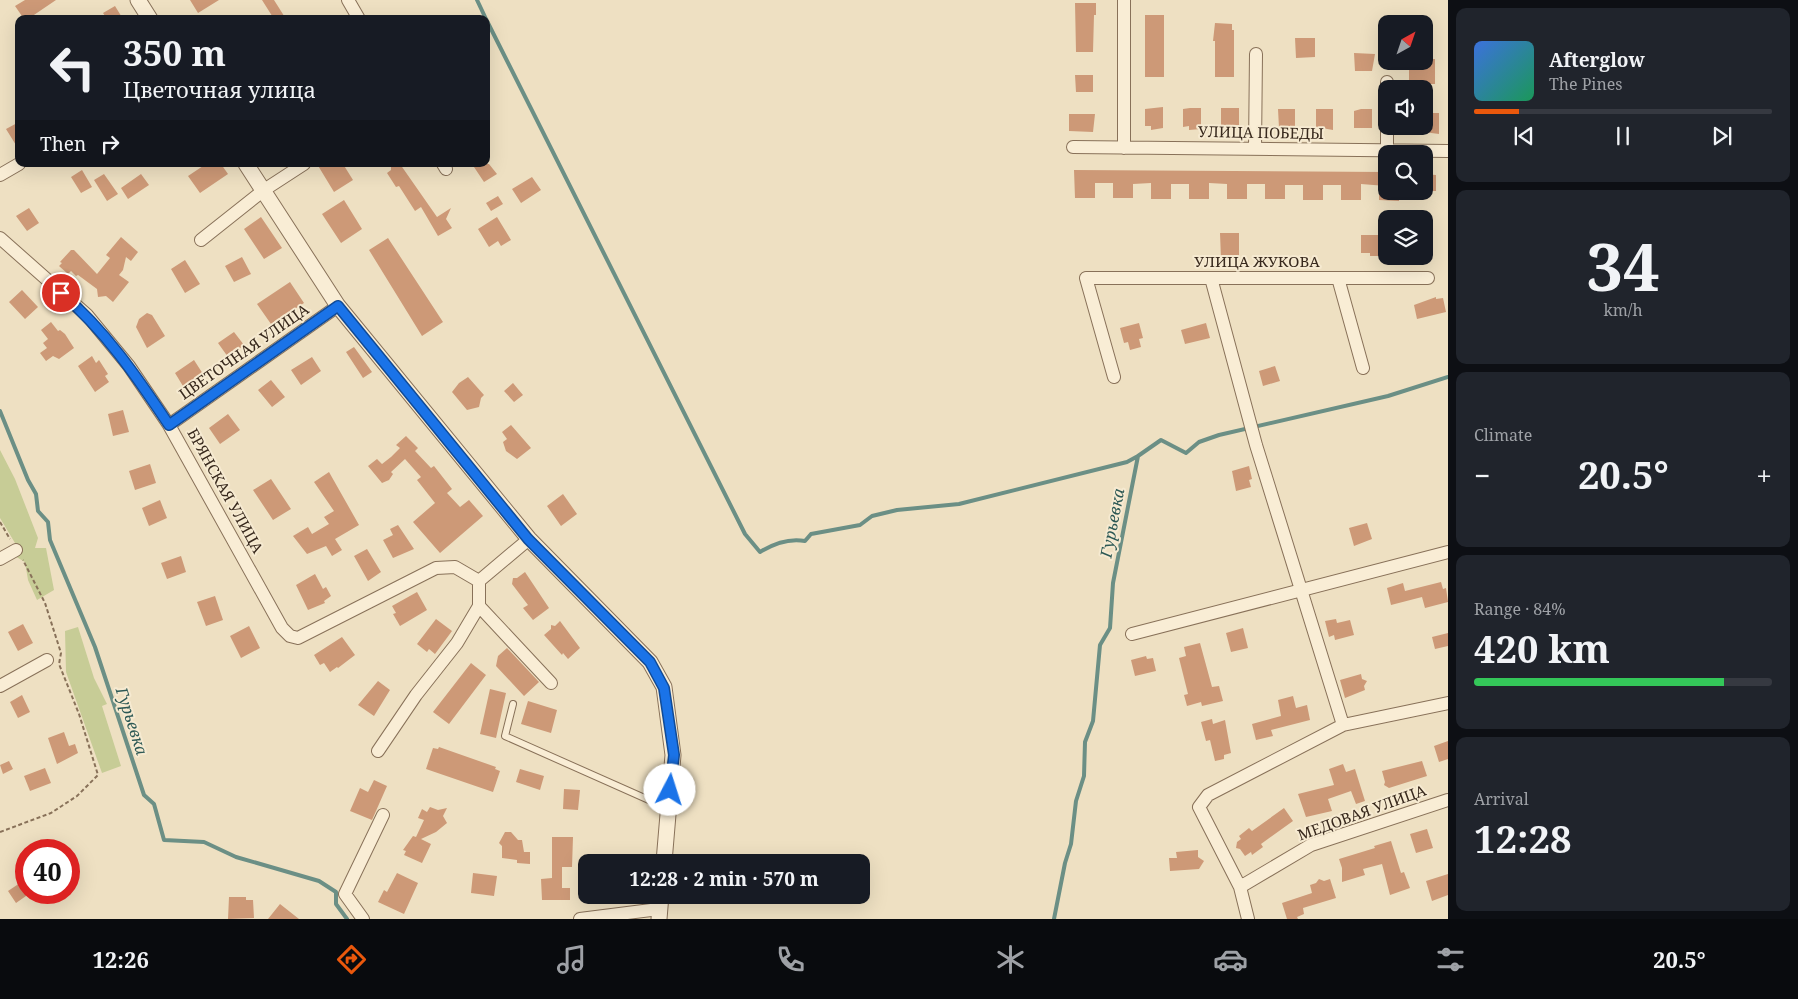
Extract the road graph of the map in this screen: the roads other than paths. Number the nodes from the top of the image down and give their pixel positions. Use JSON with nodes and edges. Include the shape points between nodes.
{"nodes":[{"id":1,"x":138,"y":0,"type":"edge"},
{"id":2,"x":348,"y":0,"type":"edge"},
{"id":3,"x":1124,"y":0,"type":"edge"},
{"id":4,"x":147,"y":15,"type":"edge"},
{"id":5,"x":357,"y":15,"type":"edge"},
{"id":6,"x":1256,"y":54,"type":"dead end"},
{"id":7,"x":1073,"y":148,"type":"dead end"},
{"id":8,"x":1124,"y":148,"type":"junction"},
{"id":9,"x":1255,"y":149,"type":"junction"},
{"id":10,"x":1378,"y":151,"type":"edge"},
{"id":11,"x":1433,"y":151,"type":"edge"},
{"id":12,"x":1448,"y":151,"type":"edge"},
{"id":13,"x":15,"y":166,"type":"edge"},
{"id":14,"x":248,"y":167,"type":"edge"},
{"id":15,"x":299,"y":167,"type":"edge"},
{"id":16,"x":0,"y":174,"type":"edge"},
{"id":17,"x":264,"y":190,"type":"junction"},
{"id":18,"x":0,"y":238,"type":"edge"},
{"id":19,"x":201,"y":240,"type":"dead end"},
{"id":20,"x":1212,"y":278,"type":"junction"},
{"id":21,"x":1338,"y":278,"type":"junction"},
{"id":22,"x":1428,"y":278,"type":"dead end"},
{"id":23,"x":338,"y":306,"type":"junction"},
{"id":24,"x":1363,"y":368,"type":"dead end"},
{"id":25,"x":1114,"y":377,"type":"dead end"},
{"id":26,"x":169,"y":425,"type":"junction"},
{"id":27,"x":528,"y":539,"type":"junction"},
{"id":28,"x":16,"y":550,"type":"road end"},
{"id":29,"x":1448,"y":552,"type":"edge"},
{"id":30,"x":0,"y":560,"type":"edge"},
{"id":31,"x":479,"y":581,"type":"junction"},
{"id":32,"x":479,"y":606,"type":"junction"},
{"id":33,"x":1132,"y":634,"type":"dead end"},
{"id":34,"x":46,"y":660,"type":"dead end"},
{"id":35,"x":552,"y":683,"type":"dead end"},
{"id":36,"x":0,"y":686,"type":"edge"},
{"id":37,"x":1448,"y":703,"type":"edge"},
{"id":38,"x":514,"y":704,"type":"dead end"},
{"id":39,"x":1343,"y":725,"type":"junction"},
{"id":40,"x":378,"y":751,"type":"dead end"},
{"id":41,"x":1448,"y":800,"type":"edge"},
{"id":42,"x":668,"y":808,"type":"junction"},
{"id":43,"x":383,"y":815,"type":"dead end"},
{"id":44,"x":665,"y":854,"type":"edge"},
{"id":45,"x":1240,"y":887,"type":"junction"},
{"id":46,"x":660,"y":908,"type":"edge"},
{"id":47,"x":362,"y":919,"type":"edge"},
{"id":48,"x":580,"y":919,"type":"edge"},
{"id":49,"x":1248,"y":919,"type":"edge"}],
"edges":[{"from":1,"to":4,"type":"street"},
{"from":2,"to":5,"type":"street"},
{"from":3,"to":8,"type":"street"},
{"from":6,"to":9,"type":"street"},
{"from":7,"to":8,"type":"street","name":"УЛИЦА ПОБЕДЫ"},
{"from":8,"to":9,"type":"street","name":"УЛИЦА ПОБЕДЫ"},
{"from":9,"to":10,"type":"street","name":"УЛИЦА ПОБЕДЫ"},
{"from":11,"to":12,"type":"street","name":"УЛИЦА ПОБЕДЫ"},
{"from":13,"to":16,"type":"street"},
{"from":14,"to":17,"type":"street"},
{"from":15,"to":17,"type":"street"},
{"from":17,"to":19,"type":"street"},
{"from":17,"to":23,"type":"street"},
{"from":18,"to":26,"type":"street","name":"БРЯНСКАЯ УЛИЦА","via":[[87,315],[129,366]]},
{"from":20,"to":21,"type":"street","name":"УЛИЦА ЖУКОВА"},
{"from":20,"to":25,"type":"street","name":"УЛИЦА ЖУКОВА","via":[[1086,278]]},
{"from":20,"to":39,"type":"street","via":[[1256,445]]},
{"from":21,"to":22,"type":"street","name":"УЛИЦА ЖУКОВА"},
{"from":21,"to":24,"type":"street"},
{"from":23,"to":26,"type":"street","name":"ЦВЕТОЧНАЯ УЛИЦА"},
{"from":23,"to":27,"type":"street"},
{"from":26,"to":31,"type":"street","name":"БРЯНСКАЯ УЛИЦА","via":[[282,628],[290,636],[298,638],[436,568],[455,567]]},
{"from":27,"to":31,"type":"street"},
{"from":27,"to":42,"type":"street","via":[[650,662],[664,688],[674,755]]},
{"from":28,"to":30,"type":"street"},
{"from":29,"to":33,"type":"street"},
{"from":31,"to":32,"type":"street"},
{"from":32,"to":35,"type":"street"},
{"from":32,"to":40,"type":"street"},
{"from":34,"to":36,"type":"street"},
{"from":37,"to":39,"type":"street"},
{"from":38,"to":42,"type":"lane","via":[[505,736]]},
{"from":39,"to":45,"type":"street","via":[[1208,794],[1198,807]]},
{"from":41,"to":45,"type":"street","name":"МЕДОВАЯ УЛИЦА","via":[[1311,845]]},
{"from":42,"to":44,"type":"street"},
{"from":43,"to":47,"type":"street","via":[[345,894]]},
{"from":45,"to":49,"type":"street"},
{"from":46,"to":48,"type":"street"}]}
